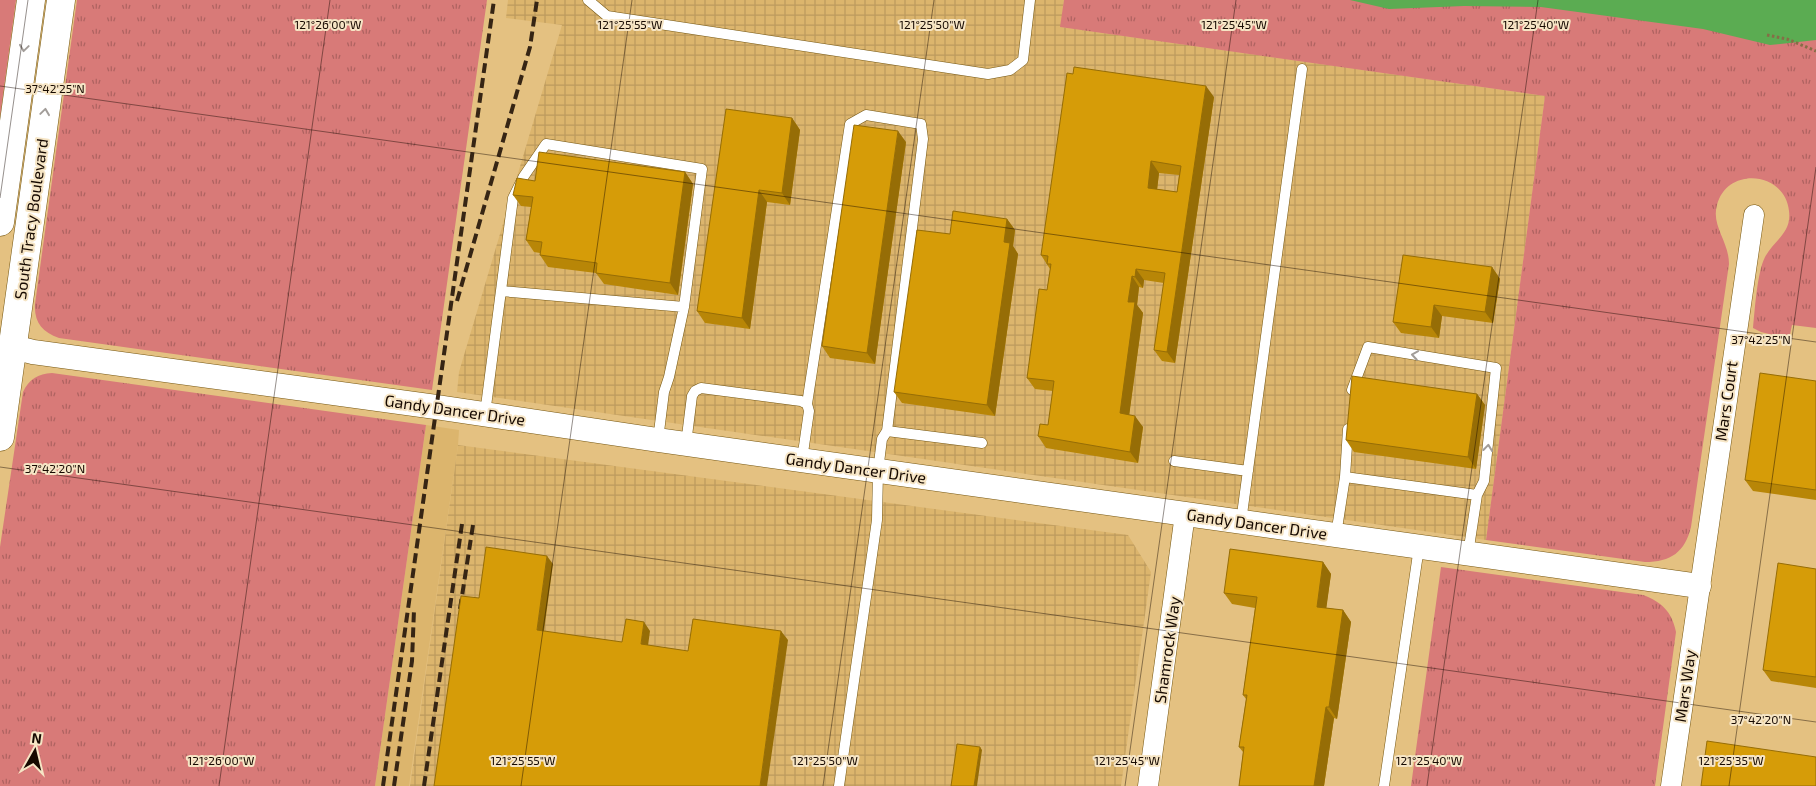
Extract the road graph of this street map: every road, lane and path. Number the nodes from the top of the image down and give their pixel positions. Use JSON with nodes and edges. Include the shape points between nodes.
{"nodes":[{"id":1,"x":31,"y":0,"type":"edge"},
{"id":2,"x":61,"y":0,"type":"edge"},
{"id":3,"x":588,"y":0,"type":"edge"},
{"id":4,"x":1030,"y":0,"type":"edge"},
{"id":5,"x":1767,"y":35,"type":"dead end"},
{"id":6,"x":1816,"y":51,"type":"edge"},
{"id":7,"x":1302,"y":69,"type":"dead end"},
{"id":8,"x":1754,"y":215,"type":"dead end"},
{"id":9,"x":0,"y":222,"type":"edge"},
{"id":10,"x":500,"y":291,"type":"junction"},
{"id":11,"x":684,"y":307,"type":"junction"},
{"id":12,"x":4,"y":345,"type":"edge"},
{"id":13,"x":807,"y":404,"type":"junction"},
{"id":14,"x":1350,"y":404,"type":"edge"},
{"id":15,"x":485,"y":414,"type":"junction"},
{"id":16,"x":1349,"y":422,"type":"edge"},
{"id":17,"x":887,"y":431,"type":"junction"},
{"id":18,"x":0,"y":437,"type":"edge"},
{"id":19,"x":658,"y":440,"type":"junction"},
{"id":20,"x":686,"y":444,"type":"junction"},
{"id":21,"x":982,"y":444,"type":"dead end"},
{"id":22,"x":802,"y":460,"type":"junction"},
{"id":23,"x":1174,"y":462,"type":"dead end"},
{"id":24,"x":878,"y":471,"type":"junction"},
{"id":25,"x":1248,"y":471,"type":"junction"},
{"id":26,"x":1345,"y":477,"type":"junction"},
{"id":27,"x":1477,"y":495,"type":"junction"},
{"id":28,"x":1186,"y":514,"type":"junction"},
{"id":29,"x":1241,"y":522,"type":"junction"},
{"id":30,"x":1336,"y":535,"type":"junction"},
{"id":31,"x":1418,"y":547,"type":"junction"},
{"id":32,"x":1468,"y":554,"type":"junction"},
{"id":33,"x":1699,"y":586,"type":"junction"},
{"id":34,"x":839,"y":786,"type":"edge"},
{"id":35,"x":1148,"y":786,"type":"edge"},
{"id":36,"x":1384,"y":786,"type":"edge"},
{"id":37,"x":1672,"y":786,"type":"edge"}],
"edges":[{"from":1,"to":9,"type":"main road","name":"South Tracy Boulevard","one_way":true},
{"from":12,"to":2,"type":"main road","name":"South Tracy Boulevard","one_way":true},
{"from":3,"to":4,"type":"lane","via":[[607,16],[988,74],[1010,70],[1023,60]]},
{"from":5,"to":6,"type":"path"},
{"from":7,"to":25,"type":"lane"},
{"from":8,"to":33,"type":"street","name":"Mars Court"},
{"from":10,"to":11,"type":"lane"},
{"from":10,"to":11,"type":"lane","via":[[513,198],[546,144],[702,169]]},
{"from":10,"to":15,"type":"lane"},
{"from":11,"to":19,"type":"lane","via":[[664,392]]},
{"from":12,"to":15,"type":"street","name":"Gandy Dancer Drive","via":[[33,352]]},
{"from":12,"to":18,"type":"main road","name":"South Tracy Boulevard"},
{"from":13,"to":17,"type":"lane","via":[[850,124],[866,115],[921,124],[923,139]]},
{"from":13,"to":20,"type":"lane","via":[[701,388],[692,396]]},
{"from":13,"to":22,"type":"lane","via":[[809,411]]},
{"from":27,"to":14,"type":"lane","one_way":true,"via":[[1484,481],[1496,368],[1368,347],[1352,386]]},
{"from":15,"to":19,"type":"street","name":"Gandy Dancer Drive"},
{"from":16,"to":26,"type":"lane"},
{"from":17,"to":21,"type":"lane"},
{"from":17,"to":24,"type":"lane","via":[[882,439]]},
{"from":19,"to":20,"type":"street","name":"Gandy Dancer Drive"},
{"from":20,"to":22,"type":"street","name":"Gandy Dancer Drive"},
{"from":22,"to":24,"type":"street","name":"Gandy Dancer Drive"},
{"from":23,"to":25,"type":"lane"},
{"from":24,"to":28,"type":"street","name":"Gandy Dancer Drive"},
{"from":24,"to":34,"type":"lane","via":[[877,520]]},
{"from":25,"to":29,"type":"lane"},
{"from":26,"to":27,"type":"lane"},
{"from":26,"to":30,"type":"lane"},
{"from":27,"to":32,"type":"lane"},
{"from":28,"to":29,"type":"street","name":"Gandy Dancer Drive"},
{"from":28,"to":35,"type":"street","name":"Shamrock Way"},
{"from":29,"to":30,"type":"street","name":"Gandy Dancer Drive"},
{"from":30,"to":31,"type":"street","name":"Gandy Dancer Drive"},
{"from":31,"to":32,"type":"street","name":"Gandy Dancer Drive"},
{"from":31,"to":36,"type":"lane"},
{"from":32,"to":33,"type":"street","name":"Gandy Dancer Drive"},
{"from":33,"to":37,"type":"street","name":"Mars Way"}]}
